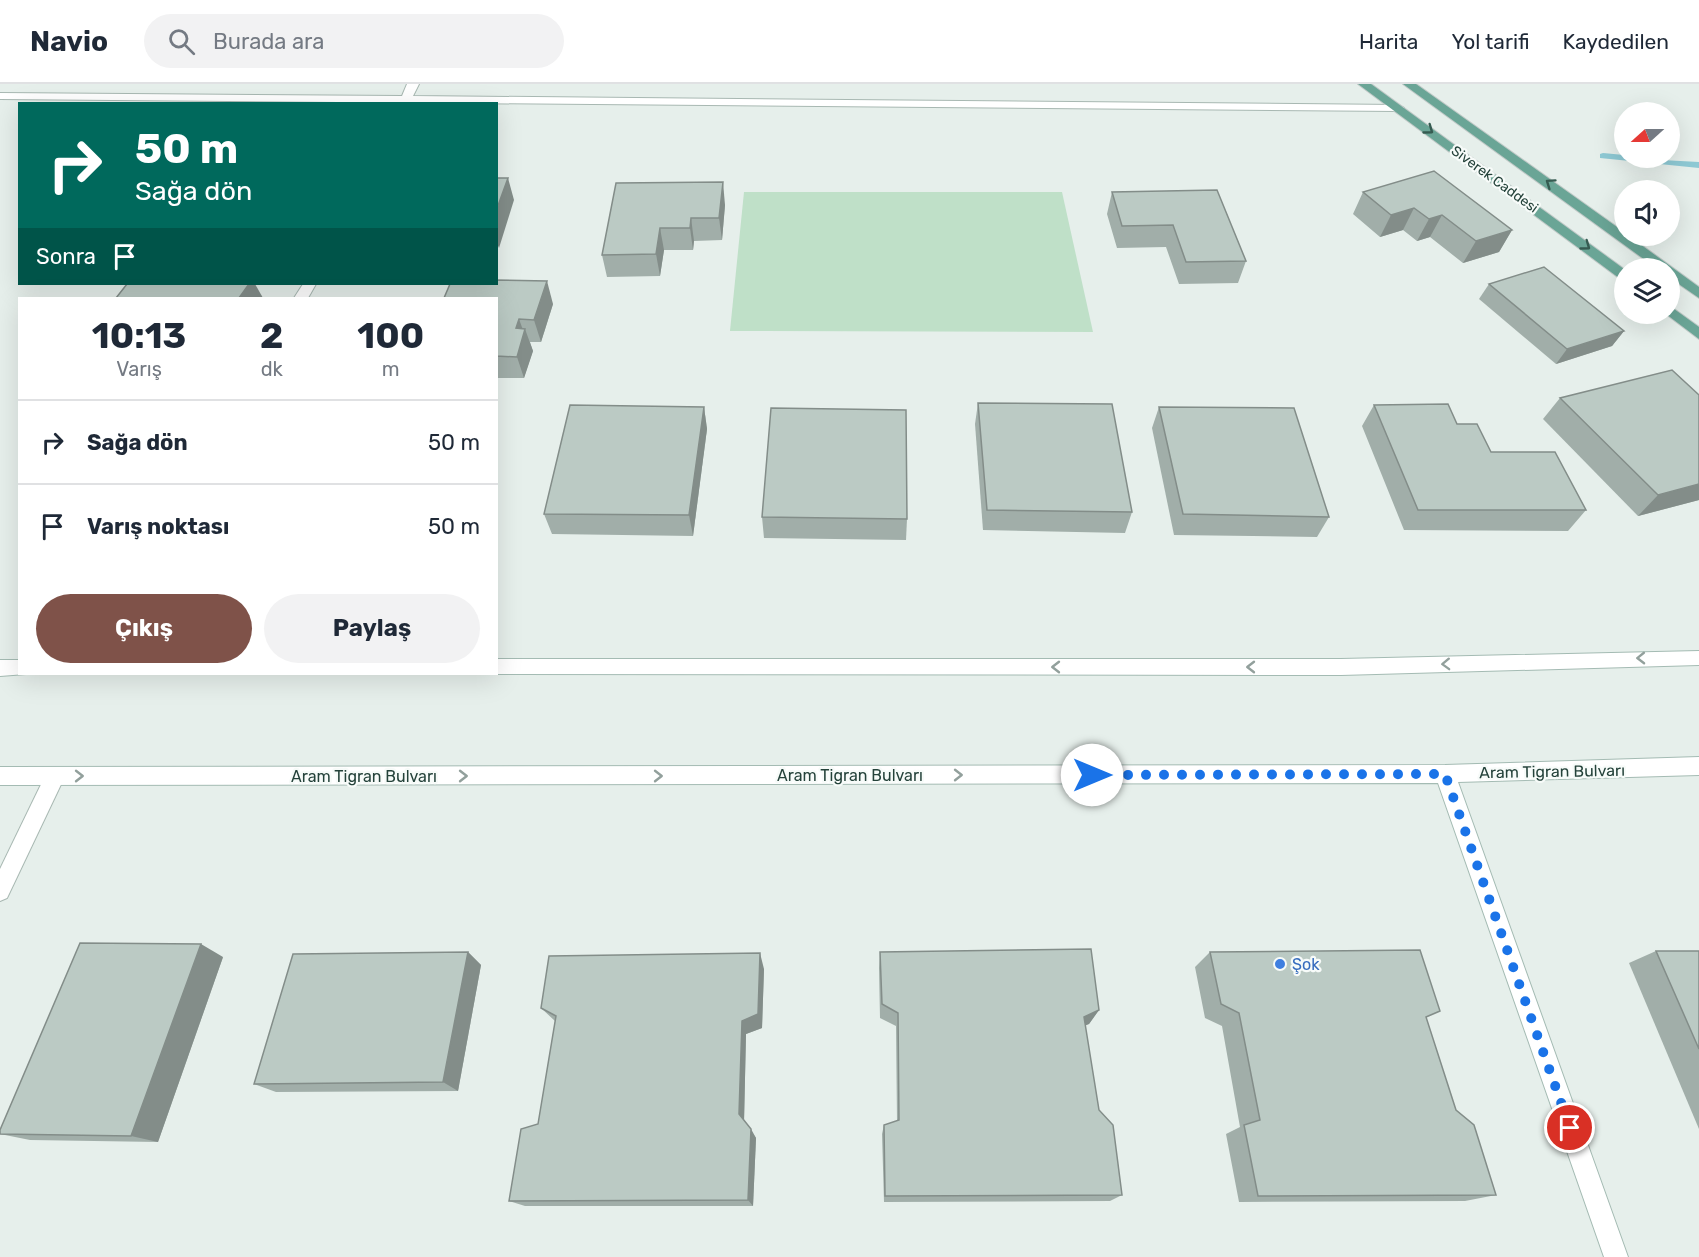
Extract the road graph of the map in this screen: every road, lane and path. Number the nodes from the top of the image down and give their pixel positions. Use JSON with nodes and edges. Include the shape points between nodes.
{"nodes":[{"id":1,"x":413,"y":84,"type":"edge"},
{"id":2,"x":1364,"y":84,"type":"edge"},
{"id":3,"x":1409,"y":84,"type":"edge"},
{"id":4,"x":0,"y":96,"type":"edge"},
{"id":5,"x":404,"y":102,"type":"edge"},
{"id":6,"x":498,"y":103,"type":"edge"},
{"id":7,"x":1398,"y":108,"type":"junction"},
{"id":8,"x":1651,"y":258,"type":"edge"},
{"id":9,"x":1614,"y":268,"type":"edge"},
{"id":10,"x":1680,"y":280,"type":"edge"},
{"id":11,"x":1699,"y":294,"type":"edge"},
{"id":12,"x":1680,"y":318,"type":"edge"},
{"id":13,"x":1699,"y":334,"type":"edge"},
{"id":14,"x":1699,"y":658,"type":"edge"},
{"id":15,"x":0,"y":668,"type":"edge"},
{"id":16,"x":18,"y":668,"type":"edge"},
{"id":17,"x":498,"y":668,"type":"edge"},
{"id":18,"x":1699,"y":766,"type":"edge"},
{"id":19,"x":1445,"y":774,"type":"junction"},
{"id":20,"x":0,"y":776,"type":"edge"},
{"id":21,"x":55,"y":776,"type":"junction"},
{"id":22,"x":0,"y":891,"type":"edge"},
{"id":23,"x":1616,"y":1257,"type":"edge"}],
"edges":[{"from":1,"to":5,"type":"main road"},
{"from":2,"to":7,"type":"main road","name":"Siverek Caddesi"},
{"from":8,"to":3,"type":"main road","name":"Siverek Caddesi","one_way":true},
{"from":4,"to":5,"type":"main road"},
{"from":6,"to":7,"type":"main road"},
{"from":7,"to":9,"type":"main road","name":"Siverek Caddesi","one_way":true},
{"from":10,"to":11,"type":"main road"},
{"from":12,"to":13,"type":"main road"},
{"from":14,"to":17,"type":"main road","one_way":true,"via":[[1341,667]]},
{"from":15,"to":16,"type":"main road"},
{"from":18,"to":19,"type":"main road","name":"Aram Tigran Bulvarı"},
{"from":21,"to":19,"type":"main road","name":"Aram Tigran Bulvarı","one_way":true},
{"from":19,"to":23,"type":"main road"},
{"from":20,"to":21,"type":"main road","name":"Aram Tigran Bulvarı"},
{"from":21,"to":22,"type":"main road"}]}
